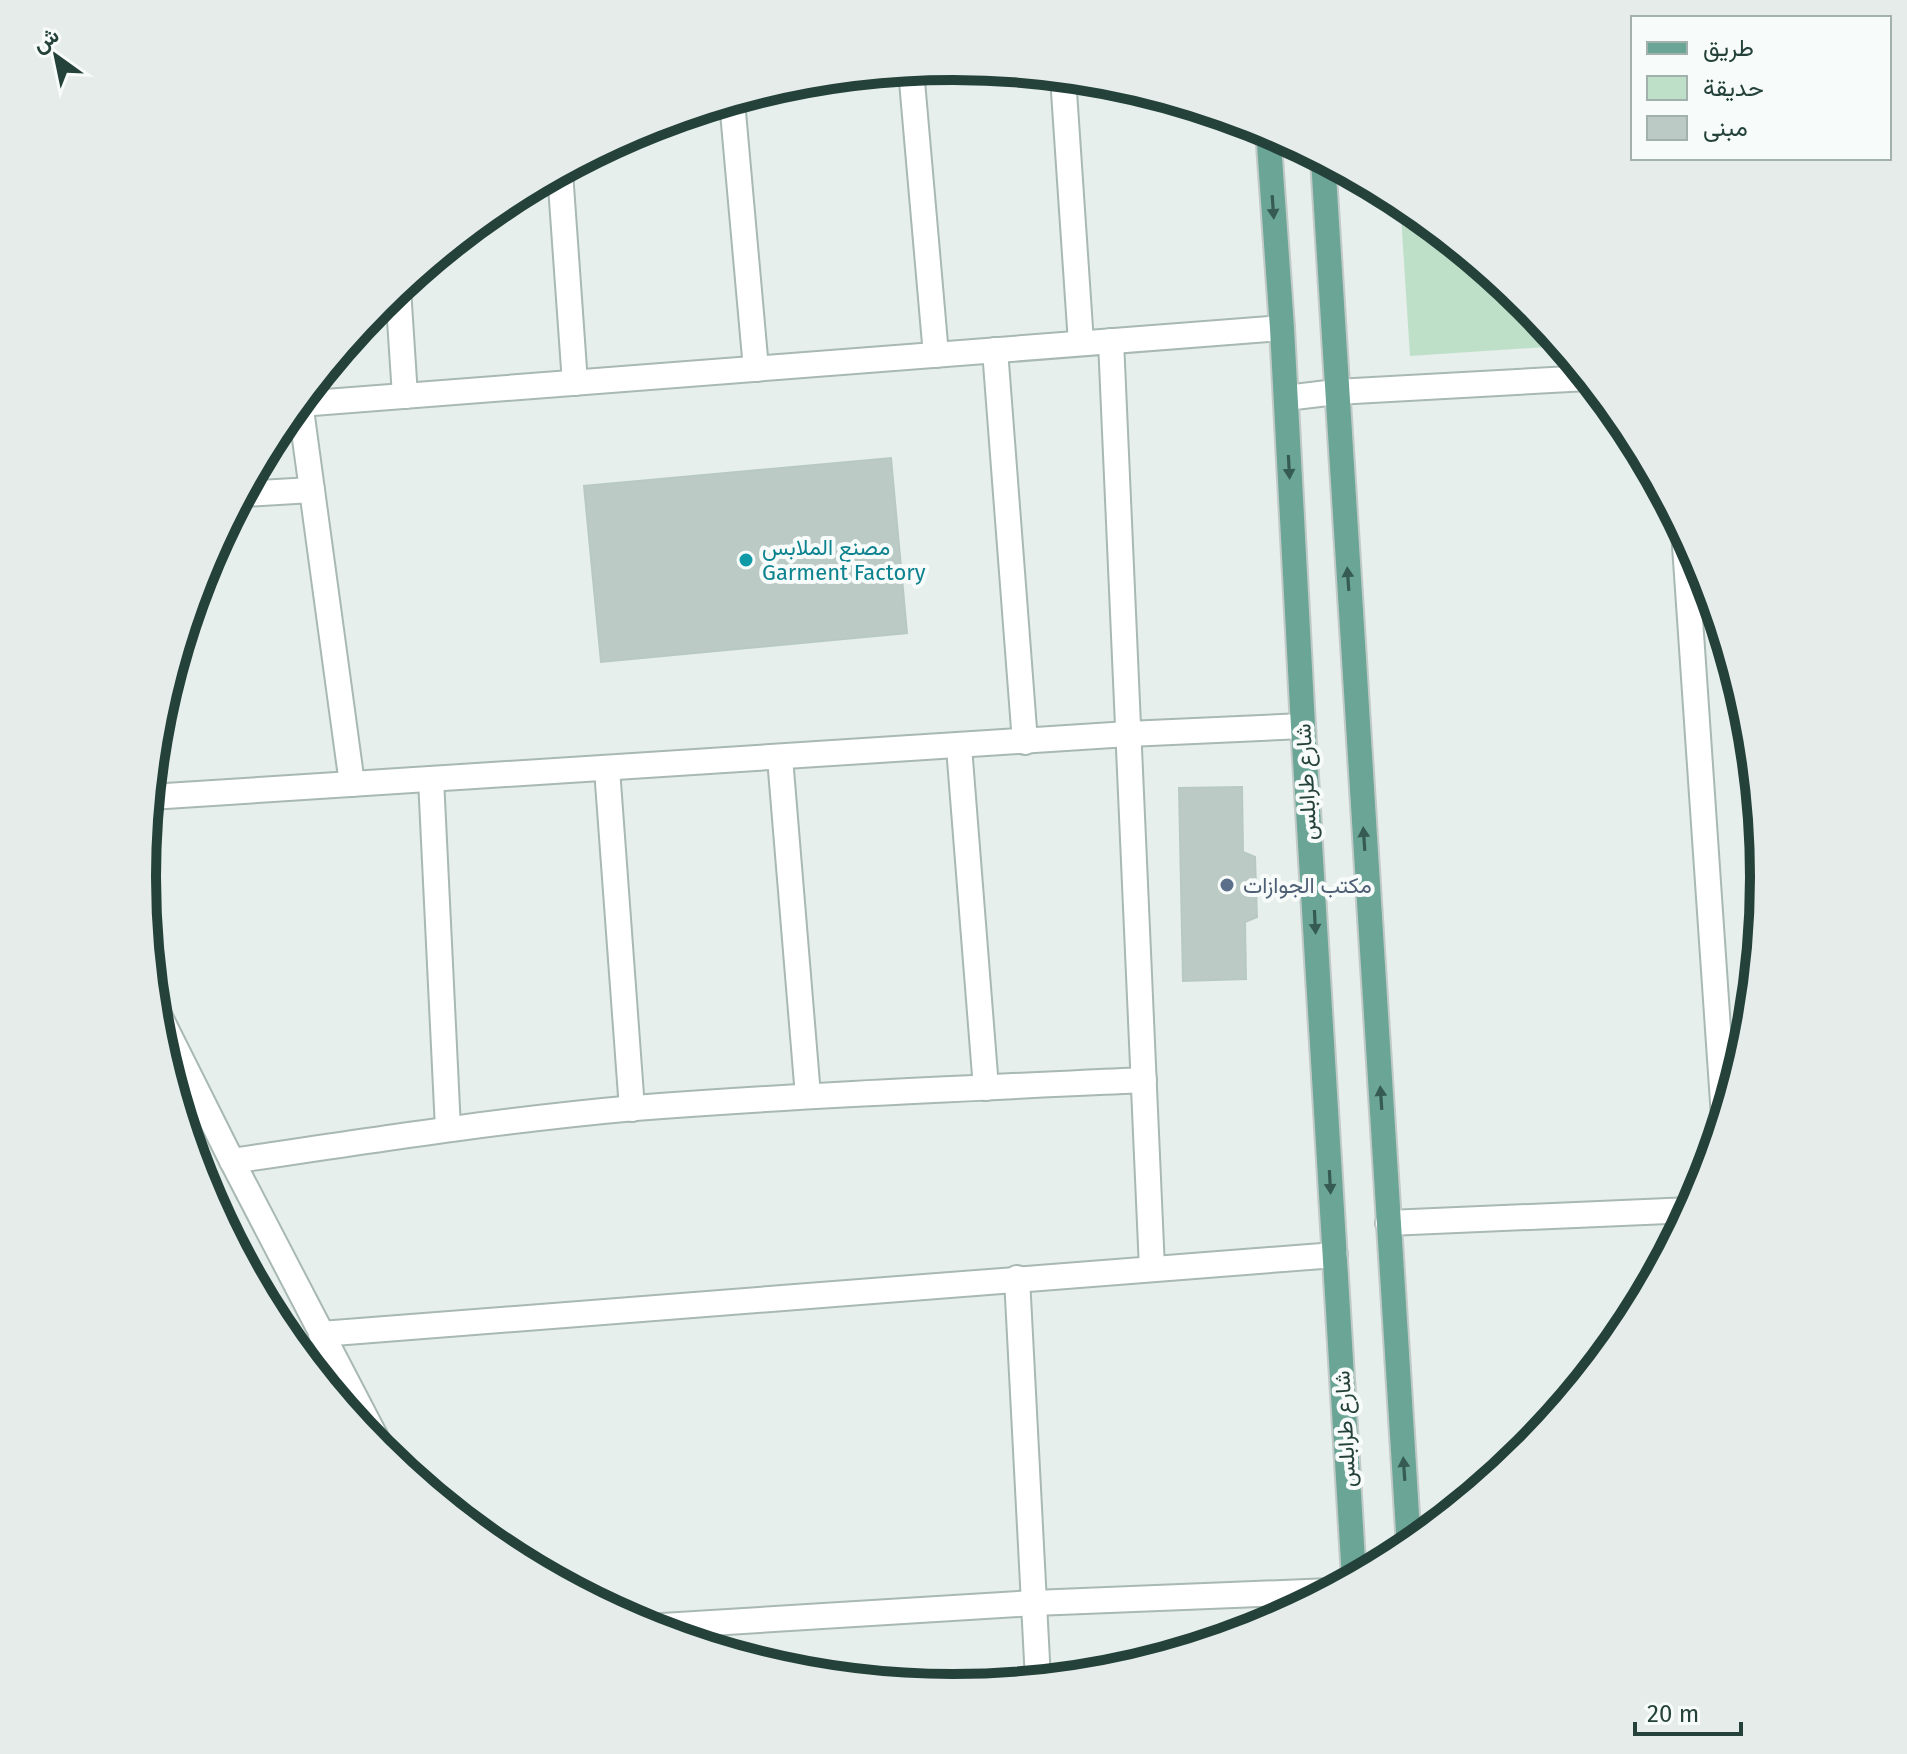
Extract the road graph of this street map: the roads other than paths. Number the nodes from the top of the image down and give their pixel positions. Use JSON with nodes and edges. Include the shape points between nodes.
{"nodes":[{"id":1,"x":912,"y":82,"type":"edge"},
{"id":2,"x":1064,"y":88,"type":"edge"},
{"id":3,"x":733,"y":111,"type":"edge"},
{"id":4,"x":1269,"y":146,"type":"edge"},
{"id":5,"x":1324,"y":172,"type":"edge"},
{"id":6,"x":561,"y":184,"type":"edge"},
{"id":7,"x":399,"y":305,"type":"edge"},
{"id":8,"x":1282,"y":328,"type":"junction"},
{"id":9,"x":1111,"y":341,"type":"junction"},
{"id":10,"x":1081,"y":343,"type":"junction"},
{"id":11,"x":995,"y":350,"type":"junction"},
{"id":12,"x":936,"y":355,"type":"junction"},
{"id":13,"x":756,"y":369,"type":"junction"},
{"id":14,"x":1575,"y":379,"type":"edge"},
{"id":15,"x":575,"y":383,"type":"junction"},
{"id":16,"x":1336,"y":392,"type":"junction"},
{"id":17,"x":405,"y":396,"type":"junction"},
{"id":18,"x":1286,"y":398,"type":"junction"},
{"id":19,"x":314,"y":402,"type":"edge"},
{"id":20,"x":302,"y":418,"type":"edge"},
{"id":21,"x":312,"y":490,"type":"junction"},
{"id":22,"x":255,"y":493,"type":"edge"},
{"id":23,"x":1686,"y":564,"type":"edge"},
{"id":24,"x":1303,"y":726,"type":"junction"},
{"id":25,"x":1128,"y":734,"type":"junction"},
{"id":26,"x":1025,"y":742,"type":"junction"},
{"id":27,"x":959,"y":747,"type":"junction"},
{"id":28,"x":780,"y":758,"type":"junction"},
{"id":29,"x":607,"y":769,"type":"junction"},
{"id":30,"x":431,"y":779,"type":"junction"},
{"id":31,"x":352,"y":784,"type":"junction"},
{"id":32,"x":161,"y":796,"type":"edge"},
{"id":33,"x":176,"y":1049,"type":"edge"},
{"id":34,"x":1144,"y":1080,"type":"junction"},
{"id":35,"x":1722,"y":1087,"type":"edge"},
{"id":36,"x":986,"y":1088,"type":"junction"},
{"id":37,"x":808,"y":1096,"type":"junction"},
{"id":38,"x":632,"y":1109,"type":"junction"},
{"id":39,"x":448,"y":1129,"type":"junction"},
{"id":40,"x":232,"y":1161,"type":"junction"},
{"id":41,"x":1677,"y":1211,"type":"edge"},
{"id":42,"x":1388,"y":1223,"type":"junction"},
{"id":43,"x":1335,"y":1255,"type":"junction"},
{"id":44,"x":1152,"y":1269,"type":"junction"},
{"id":45,"x":1017,"y":1278,"type":"junction"},
{"id":46,"x":321,"y":1334,"type":"junction"},
{"id":47,"x":361,"y":1410,"type":"edge"},
{"id":48,"x":1408,"y":1531,"type":"edge"},
{"id":49,"x":1353,"y":1566,"type":"edge"},
{"id":50,"x":1306,"y":1592,"type":"edge"},
{"id":51,"x":1034,"y":1603,"type":"junction"},
{"id":52,"x":679,"y":1625,"type":"edge"},
{"id":53,"x":1037,"y":1669,"type":"edge"}],
"edges":[{"from":1,"to":12,"type":"street"},
{"from":2,"to":10,"type":"street"},
{"from":3,"to":13,"type":"street"},
{"from":4,"to":8,"type":"main road","name":"شارع طرابلس","one_way":true},
{"from":5,"to":16,"type":"main road"},
{"from":6,"to":15,"type":"street"},
{"from":7,"to":17,"type":"street"},
{"from":8,"to":9,"type":"street"},
{"from":8,"to":18,"type":"main road","name":"شارع طرابلس"},
{"from":9,"to":10,"type":"street"},
{"from":9,"to":25,"type":"street"},
{"from":10,"to":11,"type":"street"},
{"from":11,"to":12,"type":"street"},
{"from":11,"to":26,"type":"street"},
{"from":12,"to":13,"type":"street"},
{"from":13,"to":15,"type":"street"},
{"from":14,"to":16,"type":"street"},
{"from":15,"to":17,"type":"street"},
{"from":16,"to":18,"type":"street"},
{"from":42,"to":16,"type":"main road","one_way":true},
{"from":17,"to":19,"type":"street"},
{"from":18,"to":24,"type":"main road","name":"شارع طرابلس","one_way":true},
{"from":20,"to":21,"type":"street"},
{"from":21,"to":22,"type":"street"},
{"from":21,"to":31,"type":"street"},
{"from":23,"to":35,"type":"street"},
{"from":24,"to":25,"type":"street"},
{"from":24,"to":43,"type":"main road","name":"شارع طرابلس","one_way":true},
{"from":25,"to":26,"type":"street"},
{"from":25,"to":34,"type":"street"},
{"from":26,"to":27,"type":"street"},
{"from":27,"to":28,"type":"street"},
{"from":27,"to":36,"type":"street"},
{"from":28,"to":29,"type":"street"},
{"from":28,"to":37,"type":"street"},
{"from":29,"to":30,"type":"street"},
{"from":29,"to":38,"type":"street"},
{"from":30,"to":31,"type":"street"},
{"from":30,"to":39,"type":"street"},
{"from":31,"to":32,"type":"street"},
{"from":33,"to":40,"type":"street"},
{"from":34,"to":36,"type":"street"},
{"from":34,"to":44,"type":"street"},
{"from":36,"to":37,"type":"street"},
{"from":37,"to":38,"type":"street"},
{"from":38,"to":39,"type":"street"},
{"from":39,"to":40,"type":"street"},
{"from":40,"to":46,"type":"street"},
{"from":41,"to":42,"type":"street"},
{"from":48,"to":42,"type":"main road","one_way":true},
{"from":43,"to":44,"type":"street"},
{"from":43,"to":49,"type":"main road","name":"شارع طرابلس"},
{"from":44,"to":45,"type":"street"},
{"from":45,"to":46,"type":"street"},
{"from":45,"to":51,"type":"street"},
{"from":46,"to":47,"type":"street"},
{"from":50,"to":51,"type":"street"},
{"from":51,"to":52,"type":"street"},
{"from":51,"to":53,"type":"street"}]}
